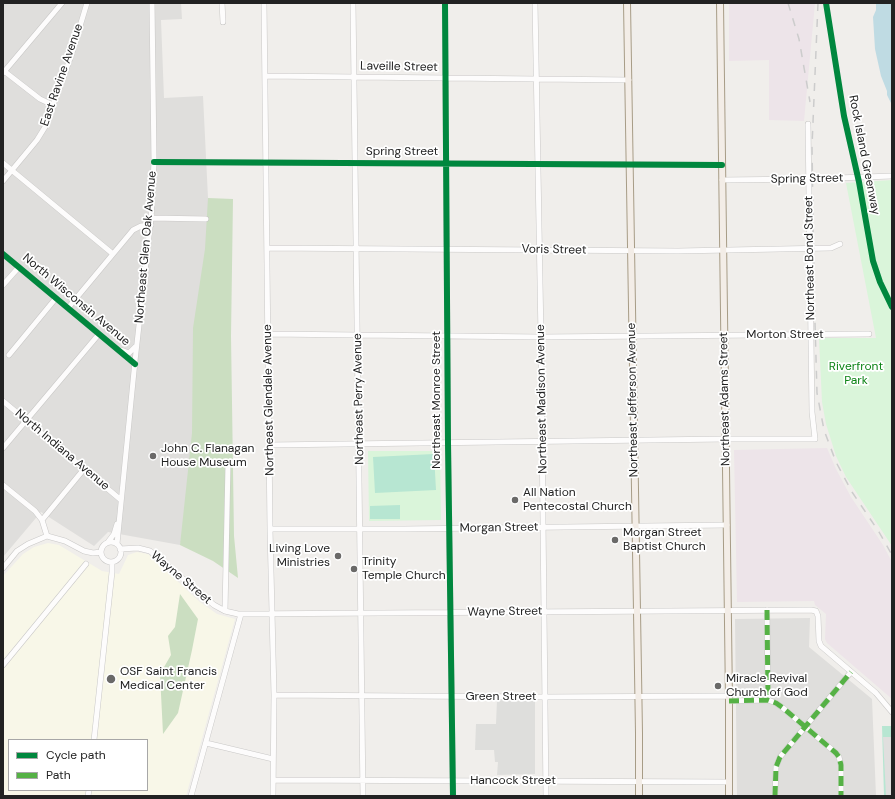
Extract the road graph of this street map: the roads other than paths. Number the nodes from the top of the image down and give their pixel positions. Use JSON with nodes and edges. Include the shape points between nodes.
{"nodes":[{"id":1,"x":62,"y":3,"type":"edge"},
{"id":2,"x":87,"y":3,"type":"edge"},
{"id":3,"x":152,"y":3,"type":"edge"},
{"id":4,"x":222,"y":3,"type":"edge"},
{"id":5,"x":264,"y":3,"type":"edge"},
{"id":6,"x":353,"y":3,"type":"edge"},
{"id":7,"x":445,"y":3,"type":"edge"},
{"id":8,"x":535,"y":3,"type":"edge"},
{"id":9,"x":628,"y":3,"type":"edge"},
{"id":10,"x":720,"y":3,"type":"edge"},
{"id":11,"x":223,"y":22,"type":"dead end"},
{"id":12,"x":4,"y":72,"type":"edge"},
{"id":13,"x":265,"y":76,"type":"junction"},
{"id":14,"x":355,"y":77,"type":"junction"},
{"id":15,"x":446,"y":78,"type":"junction"},
{"id":16,"x":536,"y":78,"type":"junction"},
{"id":17,"x":629,"y":80,"type":"junction"},
{"id":18,"x":53,"y":105,"type":"junction"},
{"id":19,"x":808,"y":124,"type":"dead end"},
{"id":20,"x":154,"y":162,"type":"junction"},
{"id":21,"x":266,"y":162,"type":"junction"},
{"id":22,"x":3,"y":163,"type":"edge"},
{"id":23,"x":356,"y":163,"type":"junction"},
{"id":24,"x":447,"y":163,"type":"junction"},
{"id":25,"x":538,"y":164,"type":"junction"},
{"id":26,"x":630,"y":165,"type":"junction"},
{"id":27,"x":722,"y":165,"type":"junction"},
{"id":28,"x":12,"y":170,"type":"junction"},
{"id":29,"x":892,"y":176,"type":"edge"},
{"id":30,"x":809,"y":179,"type":"junction"},
{"id":31,"x":722,"y":180,"type":"junction"},
{"id":32,"x":3,"y":181,"type":"edge"},
{"id":33,"x":151,"y":218,"type":"junction"},
{"id":34,"x":206,"y":219,"type":"dead end"},
{"id":35,"x":151,"y":225,"type":"junction"},
{"id":36,"x":840,"y":244,"type":"dead end"},
{"id":37,"x":267,"y":248,"type":"junction"},
{"id":38,"x":809,"y":248,"type":"junction"},
{"id":39,"x":357,"y":249,"type":"junction"},
{"id":40,"x":447,"y":250,"type":"junction"},
{"id":41,"x":540,"y":250,"type":"junction"},
{"id":42,"x":631,"y":250,"type":"junction"},
{"id":43,"x":723,"y":250,"type":"junction"},
{"id":44,"x":3,"y":254,"type":"edge"},
{"id":45,"x":113,"y":254,"type":"junction"},
{"id":46,"x":19,"y":267,"type":"junction"},
{"id":47,"x":3,"y":285,"type":"edge"},
{"id":48,"x":56,"y":298,"type":"junction"},
{"id":49,"x":68,"y":308,"type":"junction"},
{"id":50,"x":99,"y":334,"type":"junction"},
{"id":51,"x":268,"y":334,"type":"junction"},
{"id":52,"x":358,"y":334,"type":"junction"},
{"id":53,"x":811,"y":334,"type":"junction"},
{"id":54,"x":869,"y":334,"type":"dead end"},
{"id":55,"x":724,"y":335,"type":"junction"},
{"id":56,"x":447,"y":336,"type":"junction"},
{"id":57,"x":632,"y":336,"type":"junction"},
{"id":58,"x":541,"y":337,"type":"junction"},
{"id":59,"x":137,"y":340,"type":"junction"},
{"id":60,"x":111,"y":344,"type":"junction"},
{"id":61,"x":9,"y":354,"type":"dead end"},
{"id":62,"x":135,"y":364,"type":"junction"},
{"id":63,"x":3,"y":401,"type":"edge"},
{"id":64,"x":26,"y":420,"type":"junction"},
{"id":65,"x":726,"y":439,"type":"junction"},
{"id":66,"x":634,"y":440,"type":"junction"},
{"id":67,"x":542,"y":441,"type":"junction"},
{"id":68,"x":448,"y":443,"type":"junction"},
{"id":69,"x":360,"y":444,"type":"junction"},
{"id":70,"x":269,"y":445,"type":"junction"},
{"id":71,"x":3,"y":448,"type":"edge"},
{"id":72,"x":228,"y":464,"type":"dead end"},
{"id":73,"x":84,"y":469,"type":"junction"},
{"id":74,"x":3,"y":484,"type":"edge"},
{"id":75,"x":121,"y":500,"type":"junction"},
{"id":76,"x":120,"y":514,"type":"junction"},
{"id":77,"x":42,"y":520,"type":"junction"},
{"id":78,"x":635,"y":525,"type":"junction"},
{"id":79,"x":727,"y":525,"type":"junction"},
{"id":80,"x":543,"y":527,"type":"junction"},
{"id":81,"x":449,"y":528,"type":"junction"},
{"id":82,"x":270,"y":529,"type":"junction"},
{"id":83,"x":360,"y":529,"type":"junction"},
{"id":84,"x":47,"y":536,"type":"junction"},
{"id":85,"x":108,"y":542,"type":"junction"},
{"id":86,"x":119,"y":546,"type":"junction"},
{"id":87,"x":101,"y":552,"type":"junction"},
{"id":88,"x":112,"y":562,"type":"junction"},
{"id":89,"x":86,"y":564,"type":"dead end"},
{"id":90,"x":3,"y":568,"type":"edge"},
{"id":91,"x":728,"y":610,"type":"junction"},
{"id":92,"x":767,"y":610,"type":"junction"},
{"id":93,"x":225,"y":611,"type":"junction"},
{"id":94,"x":361,"y":612,"type":"junction"},
{"id":95,"x":544,"y":612,"type":"junction"},
{"id":96,"x":637,"y":612,"type":"junction"},
{"id":97,"x":451,"y":613,"type":"junction"},
{"id":98,"x":241,"y":614,"type":"junction"},
{"id":99,"x":272,"y":614,"type":"junction"},
{"id":100,"x":3,"y":664,"type":"edge"},
{"id":101,"x":851,"y":672,"type":"junction"},
{"id":102,"x":274,"y":695,"type":"junction"},
{"id":103,"x":362,"y":696,"type":"junction"},
{"id":104,"x":452,"y":696,"type":"junction"},
{"id":105,"x":544,"y":697,"type":"junction"},
{"id":106,"x":638,"y":697,"type":"junction"},
{"id":107,"x":729,"y":698,"type":"junction"},
{"id":108,"x":768,"y":700,"type":"junction"},
{"id":109,"x":892,"y":712,"type":"edge"},
{"id":110,"x":805,"y":726,"type":"junction"},
{"id":111,"x":94,"y":739,"type":"edge"},
{"id":112,"x":206,"y":743,"type":"junction"},
{"id":113,"x":273,"y":759,"type":"junction"},
{"id":114,"x":273,"y":780,"type":"junction"},
{"id":115,"x":362,"y":781,"type":"junction"},
{"id":116,"x":453,"y":781,"type":"junction"},
{"id":117,"x":546,"y":782,"type":"junction"},
{"id":118,"x":639,"y":782,"type":"junction"},
{"id":119,"x":729,"y":782,"type":"junction"},
{"id":120,"x":192,"y":796,"type":"edge"},
{"id":121,"x":273,"y":796,"type":"edge"},
{"id":122,"x":362,"y":796,"type":"edge"},
{"id":123,"x":453,"y":796,"type":"edge"},
{"id":124,"x":546,"y":796,"type":"edge"},
{"id":125,"x":639,"y":796,"type":"edge"},
{"id":126,"x":729,"y":796,"type":"edge"},
{"id":127,"x":775,"y":796,"type":"edge"},
{"id":128,"x":841,"y":796,"type":"edge"}],
"edges":[{"from":1,"to":12,"type":"street"},
{"from":2,"to":18,"type":"street","name":"East Ravine Avenue"},
{"from":3,"to":20,"type":"street","name":"Northeast Glen Oak Avenue"},
{"from":4,"to":11,"type":"street"},
{"from":5,"to":13,"type":"street","name":"Northeast Glendale Avenue"},
{"from":6,"to":14,"type":"street","name":"Northeast Perry Avenue"},
{"from":7,"to":15,"type":"street","name":"Northeast Monroe Street"},
{"from":8,"to":16,"type":"street","name":"Northeast Madison Avenue"},
{"from":9,"to":17,"type":"main road","name":"Northeast Jefferson Avenue"},
{"from":10,"to":27,"type":"main road","name":"Northeast Adams Street"},
{"from":12,"to":18,"type":"street","via":[[40,99]]},
{"from":13,"to":14,"type":"street","name":"Laveille Street"},
{"from":13,"to":21,"type":"street","name":"Northeast Glendale Avenue"},
{"from":14,"to":15,"type":"street","name":"Laveille Street"},
{"from":14,"to":23,"type":"street","name":"Northeast Perry Avenue"},
{"from":15,"to":16,"type":"street","name":"Laveille Street"},
{"from":15,"to":24,"type":"street","name":"Northeast Monroe Street"},
{"from":16,"to":17,"type":"street","name":"Laveille Street"},
{"from":16,"to":25,"type":"street","name":"Northeast Madison Avenue"},
{"from":17,"to":26,"type":"main road","name":"Northeast Jefferson Avenue"},
{"from":18,"to":28,"type":"street","name":"East Ravine Avenue","via":[[40,135]]},
{"from":19,"to":30,"type":"street","name":"Northeast Bond Street"},
{"from":20,"to":21,"type":"street","name":"Spring Street"},
{"from":20,"to":33,"type":"street","name":"Northeast Glen Oak Avenue"},
{"from":21,"to":23,"type":"street","name":"Spring Street"},
{"from":21,"to":37,"type":"street","name":"Northeast Glendale Avenue"},
{"from":22,"to":28,"type":"street"},
{"from":23,"to":24,"type":"street","name":"Spring Street"},
{"from":23,"to":39,"type":"street","name":"Northeast Perry Avenue"},
{"from":24,"to":25,"type":"street","name":"Spring Street"},
{"from":24,"to":40,"type":"street","name":"Northeast Monroe Street"},
{"from":25,"to":26,"type":"street","name":"Spring Street"},
{"from":25,"to":41,"type":"street","name":"Northeast Madison Avenue"},
{"from":26,"to":27,"type":"street","name":"Spring Street"},
{"from":26,"to":42,"type":"main road","name":"Northeast Jefferson Avenue"},
{"from":27,"to":31,"type":"main road","name":"Northeast Adams Street"},
{"from":28,"to":32,"type":"street","name":"East Ravine Avenue"},
{"from":28,"to":45,"type":"street"},
{"from":29,"to":30,"type":"street","name":"Spring Street"},
{"from":30,"to":31,"type":"street","name":"Spring Street"},
{"from":30,"to":38,"type":"street","name":"Northeast Bond Street"},
{"from":31,"to":43,"type":"main road","name":"Northeast Adams Street"},
{"from":33,"to":34,"type":"street"},
{"from":33,"to":35,"type":"street","name":"Northeast Glen Oak Avenue"},
{"from":35,"to":45,"type":"street","via":[[134,229]]},
{"from":35,"to":59,"type":"street","name":"Northeast Glen Oak Avenue"},
{"from":36,"to":38,"type":"street","name":"Voris Street","via":[[831,248]]},
{"from":37,"to":39,"type":"street","name":"Voris Street"},
{"from":37,"to":51,"type":"street","name":"Northeast Glendale Avenue"},
{"from":38,"to":43,"type":"street","name":"Voris Street"},
{"from":38,"to":53,"type":"street","name":"Northeast Bond Street"},
{"from":39,"to":40,"type":"street","name":"Voris Street"},
{"from":39,"to":52,"type":"street","name":"Northeast Perry Avenue"},
{"from":40,"to":41,"type":"street","name":"Voris Street"},
{"from":40,"to":56,"type":"street","name":"Northeast Monroe Street"},
{"from":41,"to":42,"type":"street","name":"Voris Street"},
{"from":41,"to":58,"type":"street","name":"Northeast Madison Avenue"},
{"from":42,"to":43,"type":"street","name":"Voris Street"},
{"from":42,"to":57,"type":"main road","name":"Northeast Jefferson Avenue"},
{"from":43,"to":55,"type":"main road","name":"Northeast Adams Street"},
{"from":44,"to":46,"type":"street","name":"North Wisconsin Avenue"},
{"from":45,"to":49,"type":"street"},
{"from":46,"to":47,"type":"street"},
{"from":46,"to":48,"type":"street","name":"North Wisconsin Avenue"},
{"from":48,"to":49,"type":"street","name":"North Wisconsin Avenue"},
{"from":48,"to":61,"type":"street"},
{"from":49,"to":50,"type":"street","name":"North Wisconsin Avenue"},
{"from":50,"to":60,"type":"street","name":"North Wisconsin Avenue"},
{"from":50,"to":64,"type":"street"},
{"from":51,"to":52,"type":"street","name":"Morton Street"},
{"from":51,"to":70,"type":"street","name":"Northeast Glendale Avenue"},
{"from":52,"to":56,"type":"street","name":"Morton Street"},
{"from":52,"to":69,"type":"street","name":"Northeast Perry Avenue"},
{"from":53,"to":54,"type":"street","name":"Morton Street"},
{"from":53,"to":55,"type":"street","name":"Morton Street"},
{"from":53,"to":65,"type":"street","name":"Northeast Bond Street","via":[[815,439]]},
{"from":55,"to":57,"type":"street","name":"Morton Street"},
{"from":55,"to":65,"type":"main road","name":"Northeast Adams Street"},
{"from":56,"to":58,"type":"street","name":"Morton Street"},
{"from":56,"to":68,"type":"street","name":"Northeast Monroe Street"},
{"from":57,"to":58,"type":"street","name":"Morton Street"},
{"from":57,"to":66,"type":"main road","name":"Northeast Jefferson Avenue"},
{"from":58,"to":67,"type":"street","name":"Northeast Madison Avenue"},
{"from":59,"to":60,"type":"street","via":[[134,349],[129,353]]},
{"from":59,"to":62,"type":"street","name":"Northeast Glen Oak Avenue"},
{"from":60,"to":62,"type":"street","name":"North Wisconsin Avenue"},
{"from":62,"to":75,"type":"street","name":"Northeast Glen Oak Avenue"},
{"from":63,"to":64,"type":"street","name":"North Indiana Avenue"},
{"from":64,"to":71,"type":"street"},
{"from":64,"to":73,"type":"street","name":"North Indiana Avenue"},
{"from":65,"to":66,"type":"street"},
{"from":65,"to":79,"type":"main road","name":"Northeast Adams Street"},
{"from":66,"to":67,"type":"street"},
{"from":66,"to":78,"type":"main road","name":"Northeast Jefferson Avenue"},
{"from":67,"to":68,"type":"street"},
{"from":67,"to":80,"type":"street","name":"Northeast Madison Avenue"},
{"from":68,"to":69,"type":"street"},
{"from":68,"to":81,"type":"street","name":"Northeast Monroe Street"},
{"from":69,"to":70,"type":"street"},
{"from":69,"to":83,"type":"street","name":"Northeast Perry Avenue"},
{"from":70,"to":82,"type":"street","name":"Northeast Glendale Avenue"},
{"from":72,"to":93,"type":"street"},
{"from":73,"to":75,"type":"street","name":"North Indiana Avenue"},
{"from":73,"to":77,"type":"street"},
{"from":74,"to":77,"type":"street"},
{"from":75,"to":76,"type":"street","name":"Northeast Glen Oak Avenue"},
{"from":76,"to":85,"type":"street","name":"Northeast Glen Oak Avenue","via":[[114,534]]},
{"from":76,"to":86,"type":"street","name":"Northeast Glen Oak Avenue"},
{"from":77,"to":84,"type":"street"},
{"from":78,"to":79,"type":"street","name":"Morgan Street"},
{"from":78,"to":80,"type":"street","name":"Morgan Street"},
{"from":78,"to":96,"type":"main road","name":"Northeast Jefferson Avenue"},
{"from":79,"to":91,"type":"main road","name":"Northeast Adams Street"},
{"from":80,"to":81,"type":"street","name":"Morgan Street"},
{"from":80,"to":95,"type":"street","name":"Northeast Madison Avenue"},
{"from":81,"to":83,"type":"street","name":"Morgan Street"},
{"from":81,"to":97,"type":"street","name":"Northeast Monroe Street"},
{"from":82,"to":83,"type":"street","name":"Morgan Street"},
{"from":82,"to":99,"type":"street","name":"Northeast Glendale Avenue"},
{"from":83,"to":94,"type":"street","name":"Northeast Perry Avenue"},
{"from":84,"to":87,"type":"street","via":[[65,541],[84,551]]},
{"from":84,"to":90,"type":"street","via":[[17,551]]},
{"from":85,"to":86,"type":"street"},
{"from":85,"to":87,"type":"street"},
{"from":86,"to":88,"type":"street","via":[[120,557]]},
{"from":86,"to":93,"type":"street","name":"Wayne Street","via":[[150,551],[214,606]]},
{"from":87,"to":88,"type":"street","via":[[104,560]]},
{"from":88,"to":111,"type":"street"},
{"from":89,"to":100,"type":"street"},
{"from":91,"to":92,"type":"street","name":"Wayne Street"},
{"from":91,"to":96,"type":"street","name":"Wayne Street"},
{"from":91,"to":107,"type":"main road","name":"Northeast Adams Street"},
{"from":92,"to":101,"type":"street","name":"Wayne Street","via":[[816,611],[821,646]]},
{"from":92,"to":108,"type":"street"},
{"from":93,"to":98,"type":"street","name":"Wayne Street"},
{"from":94,"to":97,"type":"street","name":"Wayne Street"},
{"from":94,"to":99,"type":"street","name":"Wayne Street"},
{"from":94,"to":103,"type":"street","name":"Northeast Perry Avenue"},
{"from":95,"to":96,"type":"street","name":"Wayne Street"},
{"from":95,"to":97,"type":"street","name":"Wayne Street"},
{"from":95,"to":105,"type":"street","name":"Northeast Madison Avenue"},
{"from":96,"to":106,"type":"main road","name":"Northeast Jefferson Avenue"},
{"from":97,"to":104,"type":"street","name":"Northeast Monroe Street"},
{"from":98,"to":99,"type":"street","name":"Wayne Street"},
{"from":98,"to":112,"type":"street"},
{"from":99,"to":102,"type":"street","name":"Northeast Glendale Avenue"},
{"from":101,"to":109,"type":"street","via":[[876,693]]},
{"from":101,"to":110,"type":"street"},
{"from":102,"to":103,"type":"street","name":"Green Street"},
{"from":102,"to":113,"type":"street","name":"Northeast Glendale Avenue"},
{"from":103,"to":104,"type":"street","name":"Green Street"},
{"from":103,"to":115,"type":"street","name":"Northeast Perry Avenue"},
{"from":104,"to":105,"type":"street","name":"Green Street"},
{"from":104,"to":116,"type":"street","name":"Northeast Monroe Street"},
{"from":105,"to":106,"type":"street","name":"Green Street"},
{"from":105,"to":117,"type":"street","name":"Northeast Madison Avenue"},
{"from":106,"to":107,"type":"street","name":"Green Street"},
{"from":106,"to":118,"type":"main road","name":"Northeast Jefferson Avenue"},
{"from":107,"to":108,"type":"street","name":"Green Street"},
{"from":107,"to":119,"type":"main road","name":"Northeast Adams Street"},
{"from":108,"to":110,"type":"street","via":[[780,705]]},
{"from":110,"to":127,"type":"street","via":[[777,762]]},
{"from":110,"to":128,"type":"street","via":[[839,757]]},
{"from":112,"to":113,"type":"street"},
{"from":112,"to":120,"type":"street"},
{"from":113,"to":114,"type":"street","name":"Northeast Glendale Avenue"},
{"from":114,"to":115,"type":"street","name":"Hancock Street"},
{"from":114,"to":121,"type":"street","name":"Northeast Glendale Avenue"},
{"from":115,"to":116,"type":"street","name":"Hancock Street"},
{"from":115,"to":122,"type":"street","name":"Northeast Perry Avenue"},
{"from":116,"to":117,"type":"street","name":"Hancock Street"},
{"from":116,"to":123,"type":"street","name":"Northeast Monroe Street"},
{"from":117,"to":118,"type":"street","name":"Hancock Street"},
{"from":117,"to":124,"type":"street","name":"Northeast Madison Avenue"},
{"from":118,"to":119,"type":"street","name":"Hancock Street"},
{"from":118,"to":125,"type":"main road","name":"Northeast Jefferson Avenue"},
{"from":119,"to":126,"type":"main road","name":"Northeast Adams Street"}]}
